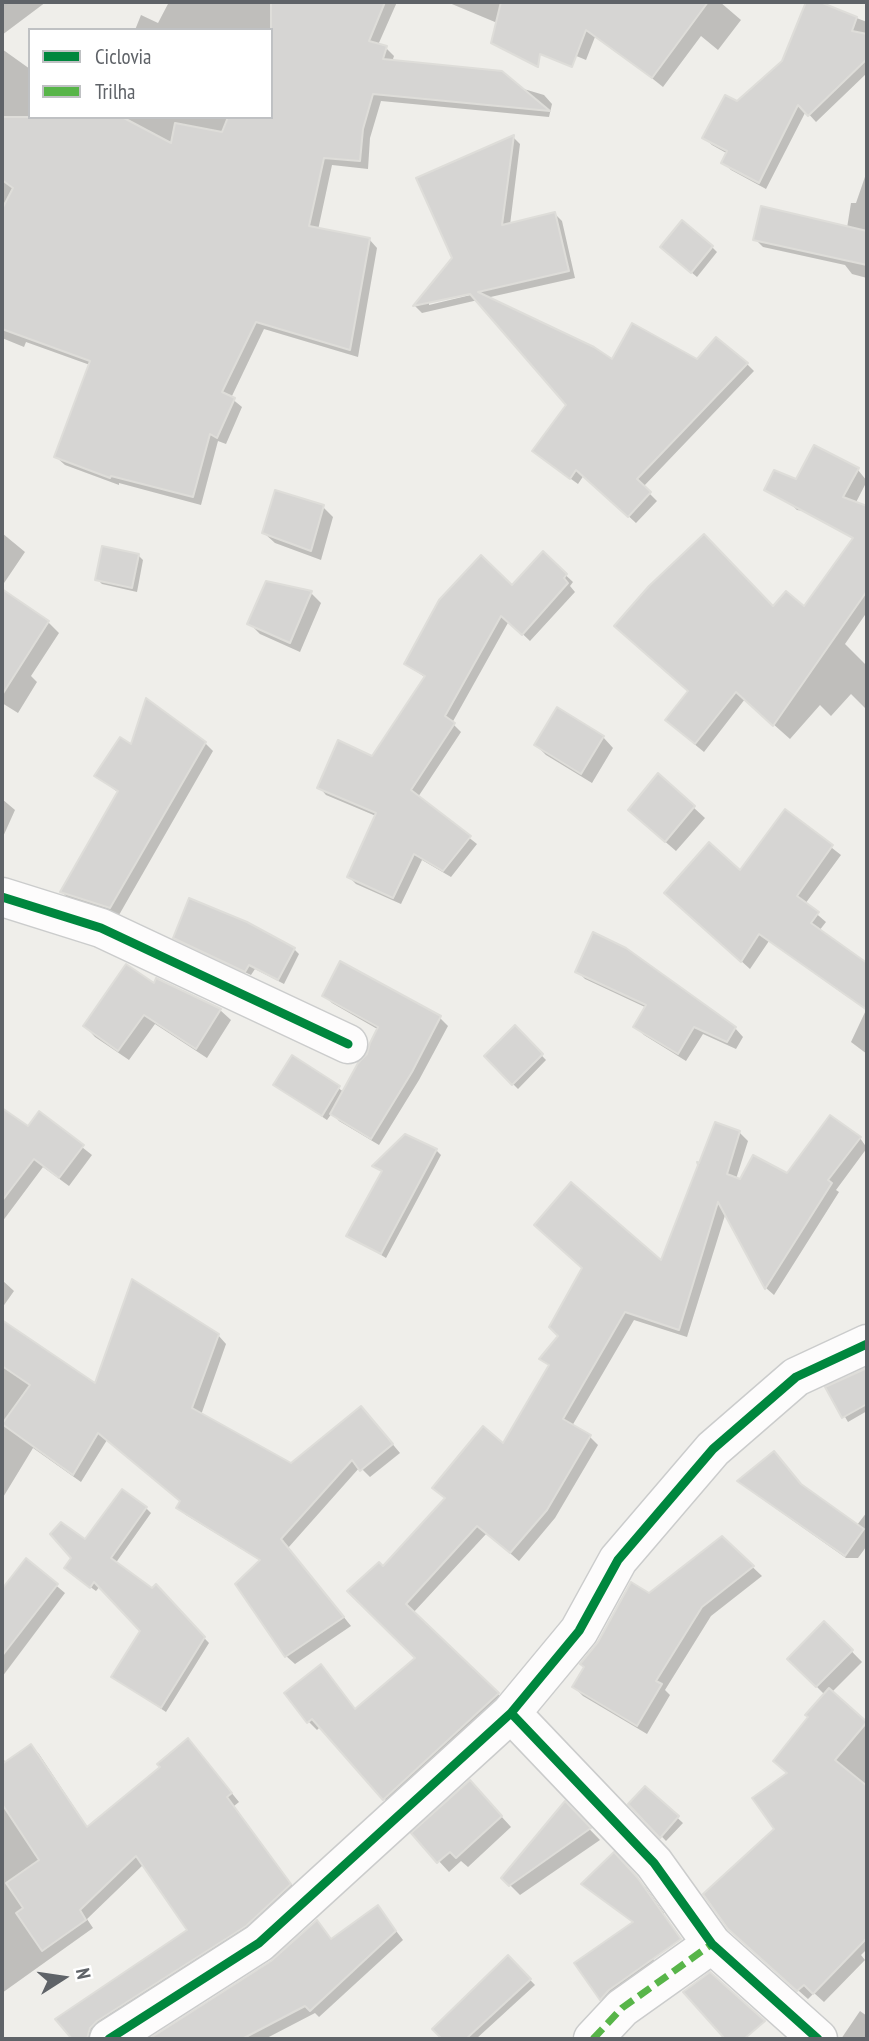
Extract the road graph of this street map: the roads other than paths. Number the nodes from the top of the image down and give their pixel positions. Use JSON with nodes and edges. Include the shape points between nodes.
{"nodes":[{"id":1,"x":2,"y":897,"type":"edge"},
{"id":2,"x":348,"y":1044,"type":"dead end"},
{"id":3,"x":867,"y":1344,"type":"edge"},
{"id":4,"x":511,"y":1713,"type":"junction"},
{"id":5,"x":712,"y":1944,"type":"junction"},
{"id":6,"x":108,"y":2039,"type":"edge"},
{"id":7,"x":593,"y":2039,"type":"edge"},
{"id":8,"x":818,"y":2039,"type":"edge"}],
"edges":[{"from":1,"to":2,"type":"street","via":[[101,928]]},
{"from":3,"to":4,"type":"street","via":[[796,1377],[713,1449],[618,1560],[579,1631]]},
{"from":4,"to":5,"type":"street","via":[[654,1863]]},
{"from":4,"to":6,"type":"street","via":[[259,1943]]},
{"from":5,"to":7,"type":"street","via":[[622,2008]]},
{"from":5,"to":8,"type":"street"}]}
